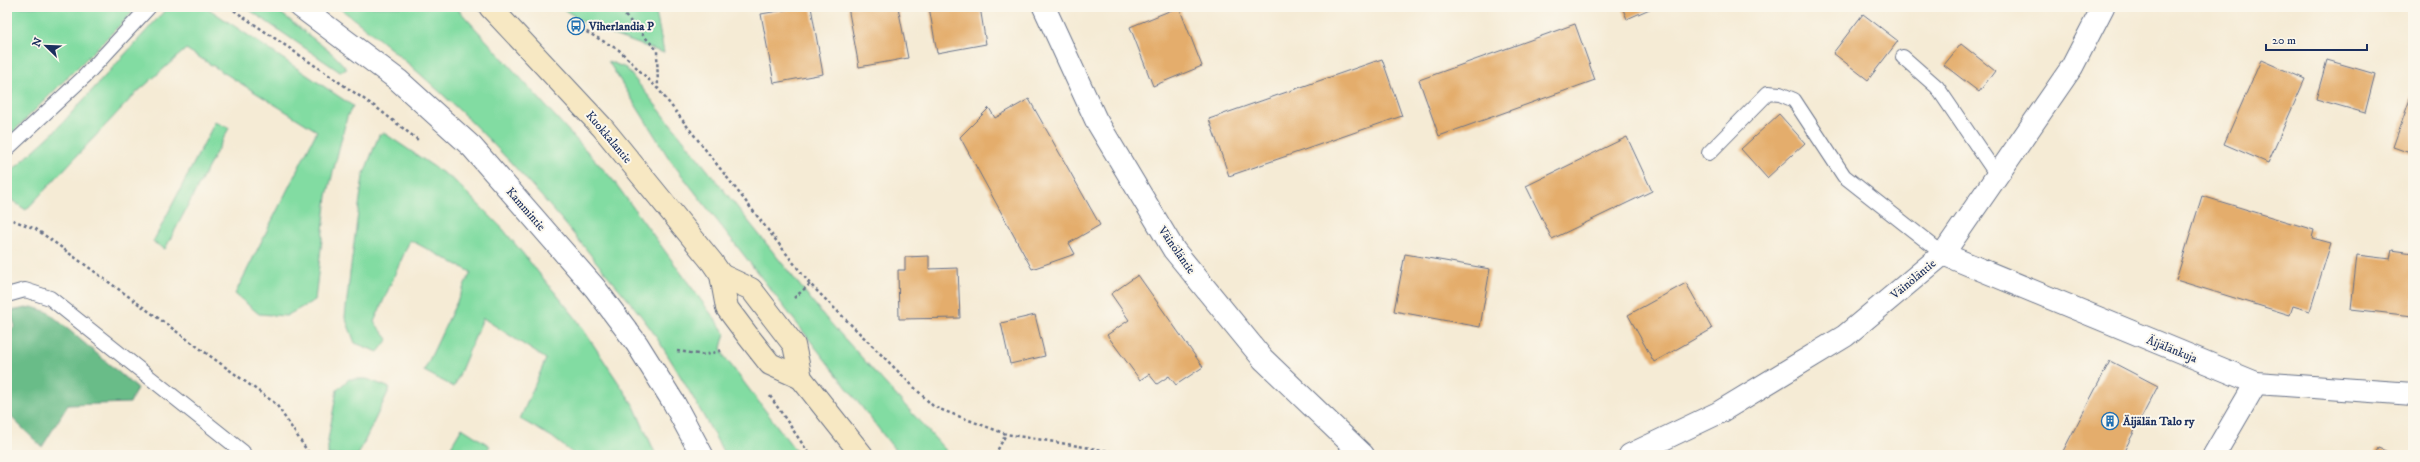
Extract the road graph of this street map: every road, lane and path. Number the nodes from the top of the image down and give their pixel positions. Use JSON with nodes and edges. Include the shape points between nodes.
{"nodes":[{"id":1,"x":149,"y":7,"type":"edge"},
{"id":2,"x":229,"y":7,"type":"edge"},
{"id":3,"x":301,"y":7,"type":"edge"},
{"id":4,"x":490,"y":7,"type":"edge"},
{"id":5,"x":618,"y":7,"type":"edge"},
{"id":6,"x":1044,"y":7,"type":"edge"},
{"id":7,"x":2103,"y":7,"type":"edge"},
{"id":8,"x":576,"y":26,"type":"dead end"},
{"id":9,"x":1903,"y":57,"type":"dead end"},
{"id":10,"x":658,"y":90,"type":"junction"},
{"id":11,"x":421,"y":142,"type":"dead end"},
{"id":12,"x":7,"y":149,"type":"edge"},
{"id":13,"x":1709,"y":153,"type":"dead end"},
{"id":14,"x":1997,"y":175,"type":"junction"},
{"id":15,"x":7,"y":218,"type":"edge"},
{"id":16,"x":1943,"y":254,"type":"junction"},
{"id":17,"x":721,"y":275,"type":"junction"},
{"id":18,"x":7,"y":295,"type":"edge"},
{"id":19,"x":730,"y":348,"type":"dead end"},
{"id":20,"x":674,"y":350,"type":"dead end"},
{"id":21,"x":801,"y":378,"type":"junction"},
{"id":22,"x":2256,"y":383,"type":"junction"},
{"id":23,"x":768,"y":394,"type":"dead end"},
{"id":24,"x":2413,"y":394,"type":"edge"},
{"id":25,"x":1006,"y":434,"type":"junction"},
{"id":26,"x":241,"y":455,"type":"edge"},
{"id":27,"x":310,"y":455,"type":"edge"},
{"id":28,"x":702,"y":455,"type":"edge"},
{"id":29,"x":810,"y":455,"type":"edge"},
{"id":30,"x":862,"y":455,"type":"edge"},
{"id":31,"x":996,"y":455,"type":"edge"},
{"id":32,"x":1133,"y":455,"type":"edge"},
{"id":33,"x":1363,"y":455,"type":"edge"},
{"id":34,"x":1630,"y":455,"type":"edge"},
{"id":35,"x":2214,"y":455,"type":"edge"}],
"edges":[{"from":1,"to":12,"type":"lane","via":[[84,78]]},
{"from":2,"to":11,"type":"path","via":[[377,108]]},
{"from":3,"to":28,"type":"street","name":"Kammintie","via":[[398,80],[472,147],[594,288],[637,344],[674,403]]},
{"from":4,"to":17,"type":"main road","name":"Kuokkalantie","via":[[602,127]]},
{"from":5,"to":10,"type":"path","via":[[657,50]]},
{"from":6,"to":33,"type":"street","name":"Väinöläntie","via":[[1096,120],[1174,250],[1263,359]]},
{"from":7,"to":14,"type":"street","name":"Väinöläntie","via":[[2072,67]]},
{"from":8,"to":10,"type":"path","via":[[619,50]]},
{"from":9,"to":14,"type":"lane","via":[[1937,87]]},
{"from":10,"to":25,"type":"path","via":[[810,284],[934,408]]},
{"from":13,"to":16,"type":"lane","via":[[1768,93],[1780,94],[1794,100],[1844,176]]},
{"from":14,"to":16,"type":"street","name":"Väinöläntie"},
{"from":15,"to":27,"type":"path","via":[[36,229],[276,404]]},
{"from":16,"to":22,"type":"street","name":"Äijälänkuja"},
{"from":16,"to":34,"type":"street","name":"Väinöläntie","via":[[1845,336],[1718,413]]},
{"from":17,"to":21,"type":"main road","name":"Kuokkalantie","via":[[751,289],[794,345]]},
{"from":17,"to":21,"type":"main road","name":"Kuokkalantie","via":[[727,308],[748,336],[770,364]]},
{"from":18,"to":26,"type":"lane","via":[[25,290],[50,298],[243,452]]},
{"from":19,"to":20,"type":"path","via":[[705,355]]},
{"from":21,"to":30,"type":"main road","name":"Kuokkalantie"},
{"from":22,"to":24,"type":"street","name":"Äijälänkuja"},
{"from":22,"to":35,"type":"street"},
{"from":23,"to":29,"type":"path"},
{"from":25,"to":31,"type":"path"},
{"from":25,"to":32,"type":"path"}]}
